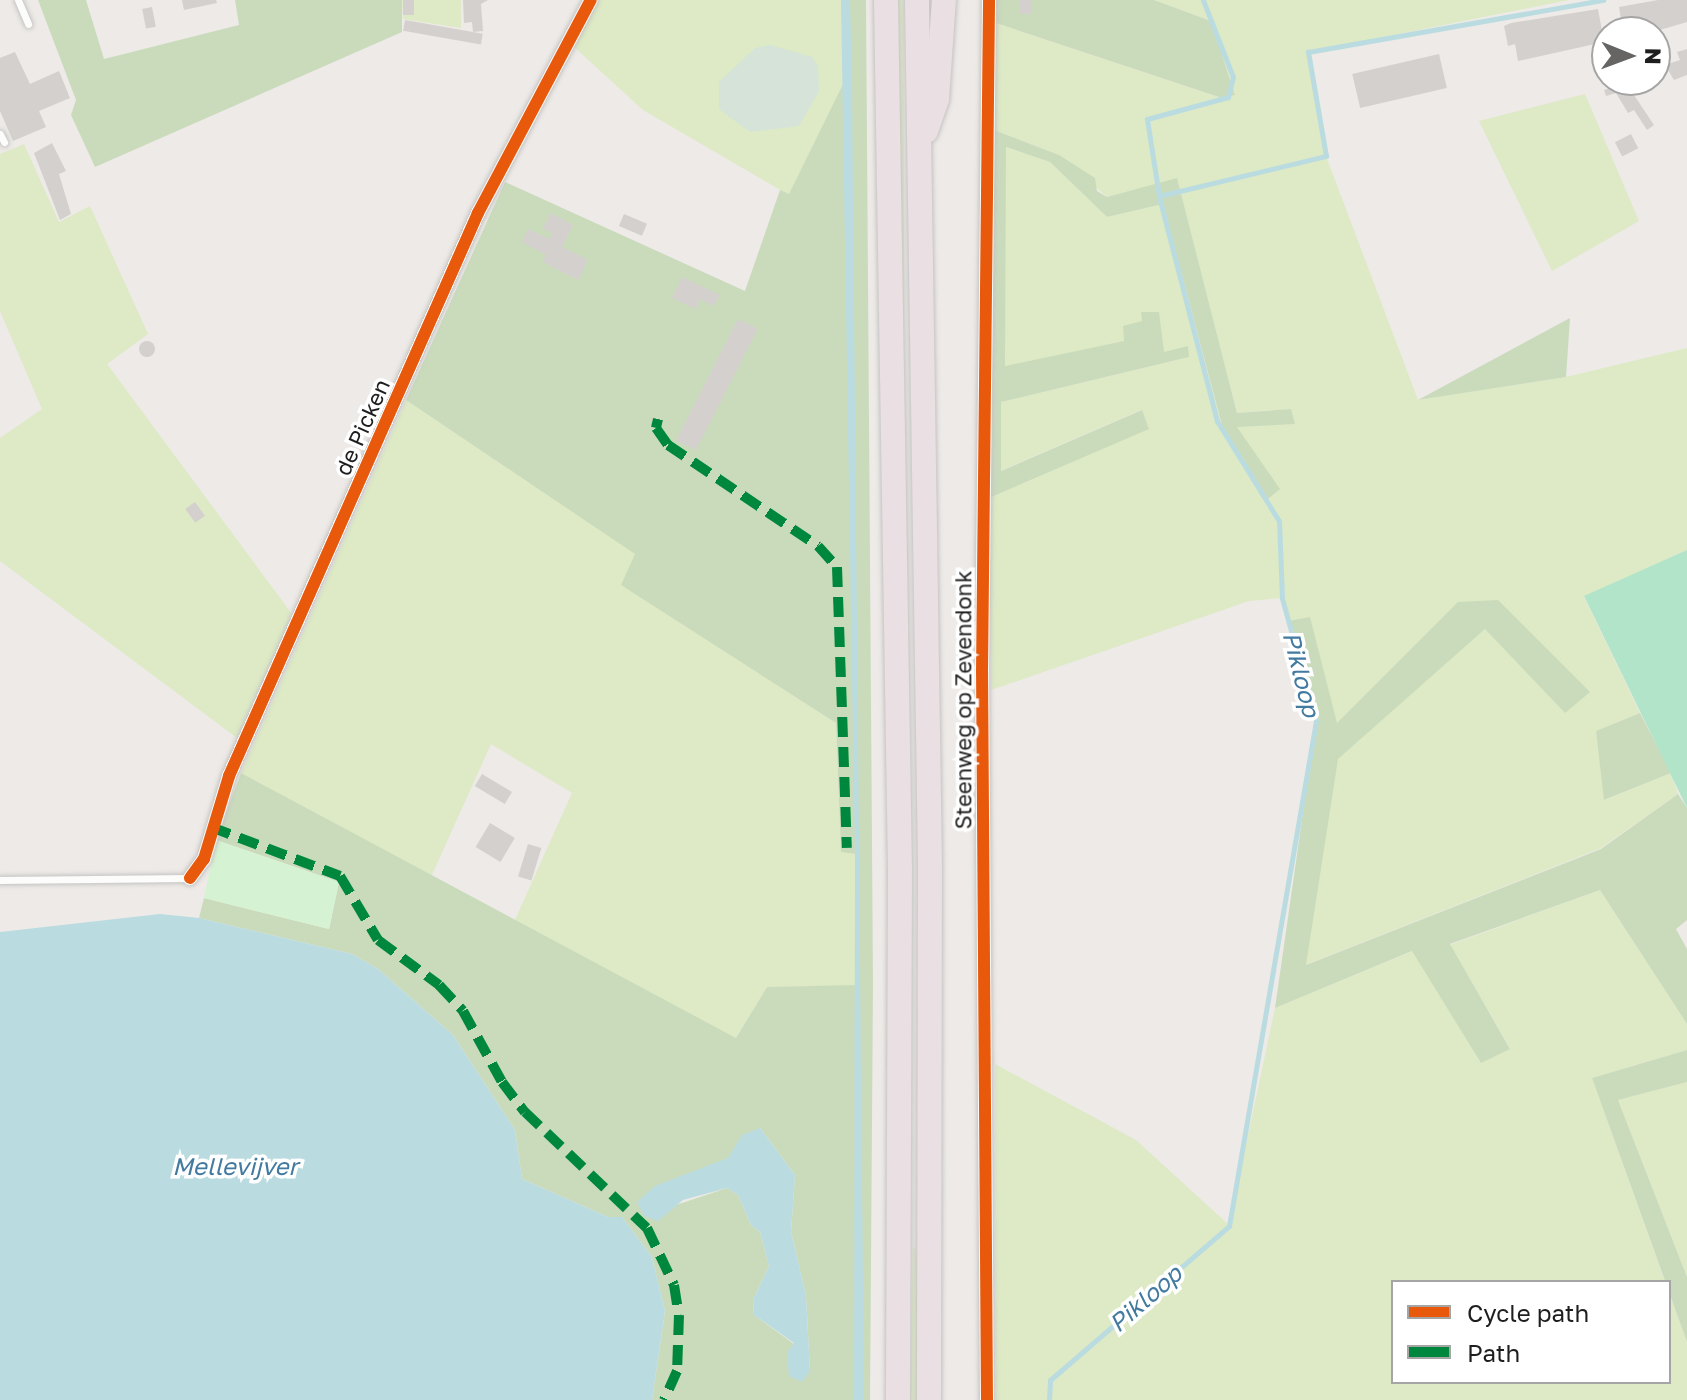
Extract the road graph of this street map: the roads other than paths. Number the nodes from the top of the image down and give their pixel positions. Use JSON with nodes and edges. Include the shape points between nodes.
{"nodes":[{"id":1,"x":18,"y":0,"type":"edge"},
{"id":2,"x":591,"y":0,"type":"edge"},
{"id":3,"x":886,"y":0,"type":"edge"},
{"id":4,"x":917,"y":0,"type":"edge"},
{"id":5,"x":944,"y":0,"type":"edge"},
{"id":6,"x":989,"y":0,"type":"edge"},
{"id":7,"x":28,"y":24,"type":"dead end"},
{"id":8,"x":920,"y":145,"type":"junction"},
{"id":9,"x":190,"y":878,"type":"joint"},
{"id":10,"x":0,"y":880,"type":"edge"},
{"id":11,"x":898,"y":1400,"type":"edge"},
{"id":12,"x":929,"y":1400,"type":"edge"},
{"id":13,"x":987,"y":1400,"type":"edge"}],
"edges":[{"from":1,"to":7,"type":"lane"},
{"from":2,"to":9,"type":"street","name":"de Picken","via":[[478,213],[229,776],[204,859]]},
{"from":3,"to":11,"type":"highway","via":[[900,869]]},
{"from":4,"to":8,"type":"highway"},
{"from":5,"to":8,"type":"highway","via":[[937,99]]},
{"from":6,"to":13,"type":"street","name":"Steenweg op Zevendonk","via":[[982,640]]},
{"from":8,"to":12,"type":"highway","via":[[930,851]]},
{"from":9,"to":10,"type":"lane","name":"de Picken"}]}
